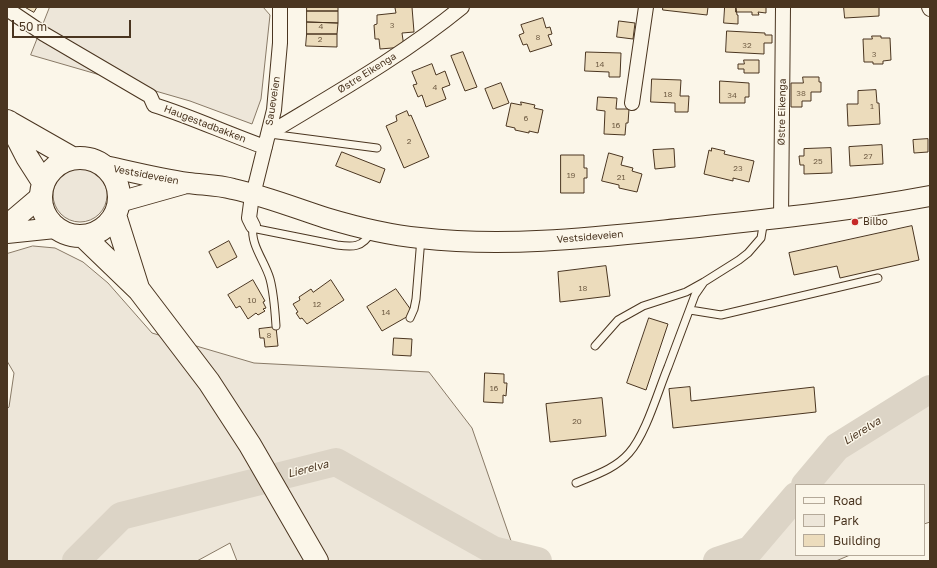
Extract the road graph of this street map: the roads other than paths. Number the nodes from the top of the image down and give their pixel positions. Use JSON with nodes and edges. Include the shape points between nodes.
{"nodes":[{"id":1,"x":280,"y":7,"type":"edge"},
{"id":2,"x":462,"y":7,"type":"edge"},
{"id":3,"x":646,"y":7,"type":"edge"},
{"id":4,"x":783,"y":7,"type":"edge"},
{"id":5,"x":7,"y":9,"type":"edge"},
{"id":6,"x":632,"y":104,"type":"dead end"},
{"id":7,"x":8,"y":121,"type":"edge"},
{"id":8,"x":267,"y":141,"type":"junction"},
{"id":9,"x":377,"y":148,"type":"dead end"},
{"id":10,"x":72,"y":158,"type":"junction"},
{"id":11,"x":105,"y":166,"type":"junction"},
{"id":12,"x":188,"y":183,"type":"junction"},
{"id":13,"x":41,"y":190,"type":"junction"},
{"id":14,"x":254,"y":194,"type":"junction"},
{"id":15,"x":930,"y":196,"type":"edge"},
{"id":16,"x":117,"y":208,"type":"junction"},
{"id":17,"x":772,"y":219,"type":"junction"},
{"id":18,"x":7,"y":225,"type":"edge"},
{"id":19,"x":253,"y":226,"type":"junction"},
{"id":20,"x":55,"y":228,"type":"junction"},
{"id":21,"x":372,"y":230,"type":"junction"},
{"id":22,"x":7,"y":234,"type":"edge"},
{"id":23,"x":83,"y":236,"type":"junction"},
{"id":24,"x":421,"y":238,"type":"junction"},
{"id":25,"x":878,"y":278,"type":"dead end"},
{"id":26,"x":704,"y":282,"type":"junction"},
{"id":27,"x":139,"y":290,"type":"junction"},
{"id":28,"x":690,"y":310,"type":"junction"},
{"id":29,"x":410,"y":318,"type":"dead end"},
{"id":30,"x":276,"y":326,"type":"dead end"},
{"id":31,"x":595,"y":346,"type":"dead end"},
{"id":32,"x":576,"y":483,"type":"dead end"},
{"id":33,"x":317,"y":561,"type":"edge"}],
"edges":[{"from":1,"to":8,"type":"street","name":"Saueveien","via":[[278,75]]},
{"from":2,"to":8,"type":"street","name":"Østre Eikenga","via":[[440,25]]},
{"from":3,"to":6,"type":"street"},
{"from":4,"to":17,"type":"street","name":"Østre Eikenga"},
{"from":5,"to":8,"type":"street","name":"Haugestadbakken","via":[[44,34],[150,96],[154,105],[181,113],[228,134]]},
{"from":7,"to":10,"type":"main road"},
{"from":7,"to":13,"type":"main road"},
{"from":8,"to":9,"type":"lane"},
{"from":8,"to":14,"type":"street","name":"Saueveien"},
{"from":10,"to":11,"type":"main road","via":[[87,158]]},
{"from":10,"to":13,"type":"main road","via":[[54,166],[47,174]]},
{"from":11,"to":12,"type":"main road","name":"Vestsideveien"},
{"from":11,"to":16,"type":"main road","via":[[117,182]]},
{"from":12,"to":14,"type":"main road","name":"Vestsideveien","via":[[232,188]]},
{"from":12,"to":16,"type":"main road","name":"Vestsideveien"},
{"from":13,"to":18,"type":"main road"},
{"from":13,"to":20,"type":"main road","via":[[43,212]]},
{"from":14,"to":19,"type":"street","via":[[249,218]]},
{"from":14,"to":21,"type":"main road","name":"Vestsideveien"},
{"from":15,"to":17,"type":"main road","name":"Vestsideveien"},
{"from":16,"to":23,"type":"main road","via":[[109,223],[102,229]]},
{"from":16,"to":27,"type":"main road"},
{"from":17,"to":24,"type":"main road","name":"Vestsideveien","via":[[549,241],[506,243]]},
{"from":17,"to":26,"type":"lane","via":[[748,253]]},
{"from":19,"to":21,"type":"lane","via":[[257,229],[350,247],[361,244]]},
{"from":19,"to":30,"type":"lane","via":[[254,242],[270,279]]},
{"from":20,"to":22,"type":"main road"},
{"from":20,"to":23,"type":"main road","via":[[68,234]]},
{"from":21,"to":24,"type":"main road","name":"Vestsideveien"},
{"from":23,"to":27,"type":"main road"},
{"from":24,"to":29,"type":"lane","via":[[416,299]]},
{"from":25,"to":28,"type":"lane","via":[[721,315]]},
{"from":26,"to":28,"type":"lane","via":[[695,295]]},
{"from":26,"to":31,"type":"lane","via":[[686,292],[643,306],[618,320]]},
{"from":27,"to":33,"type":"main road","via":[[208,382],[245,437]]},
{"from":28,"to":32,"type":"lane","via":[[657,396],[634,446],[611,468]]}]}
